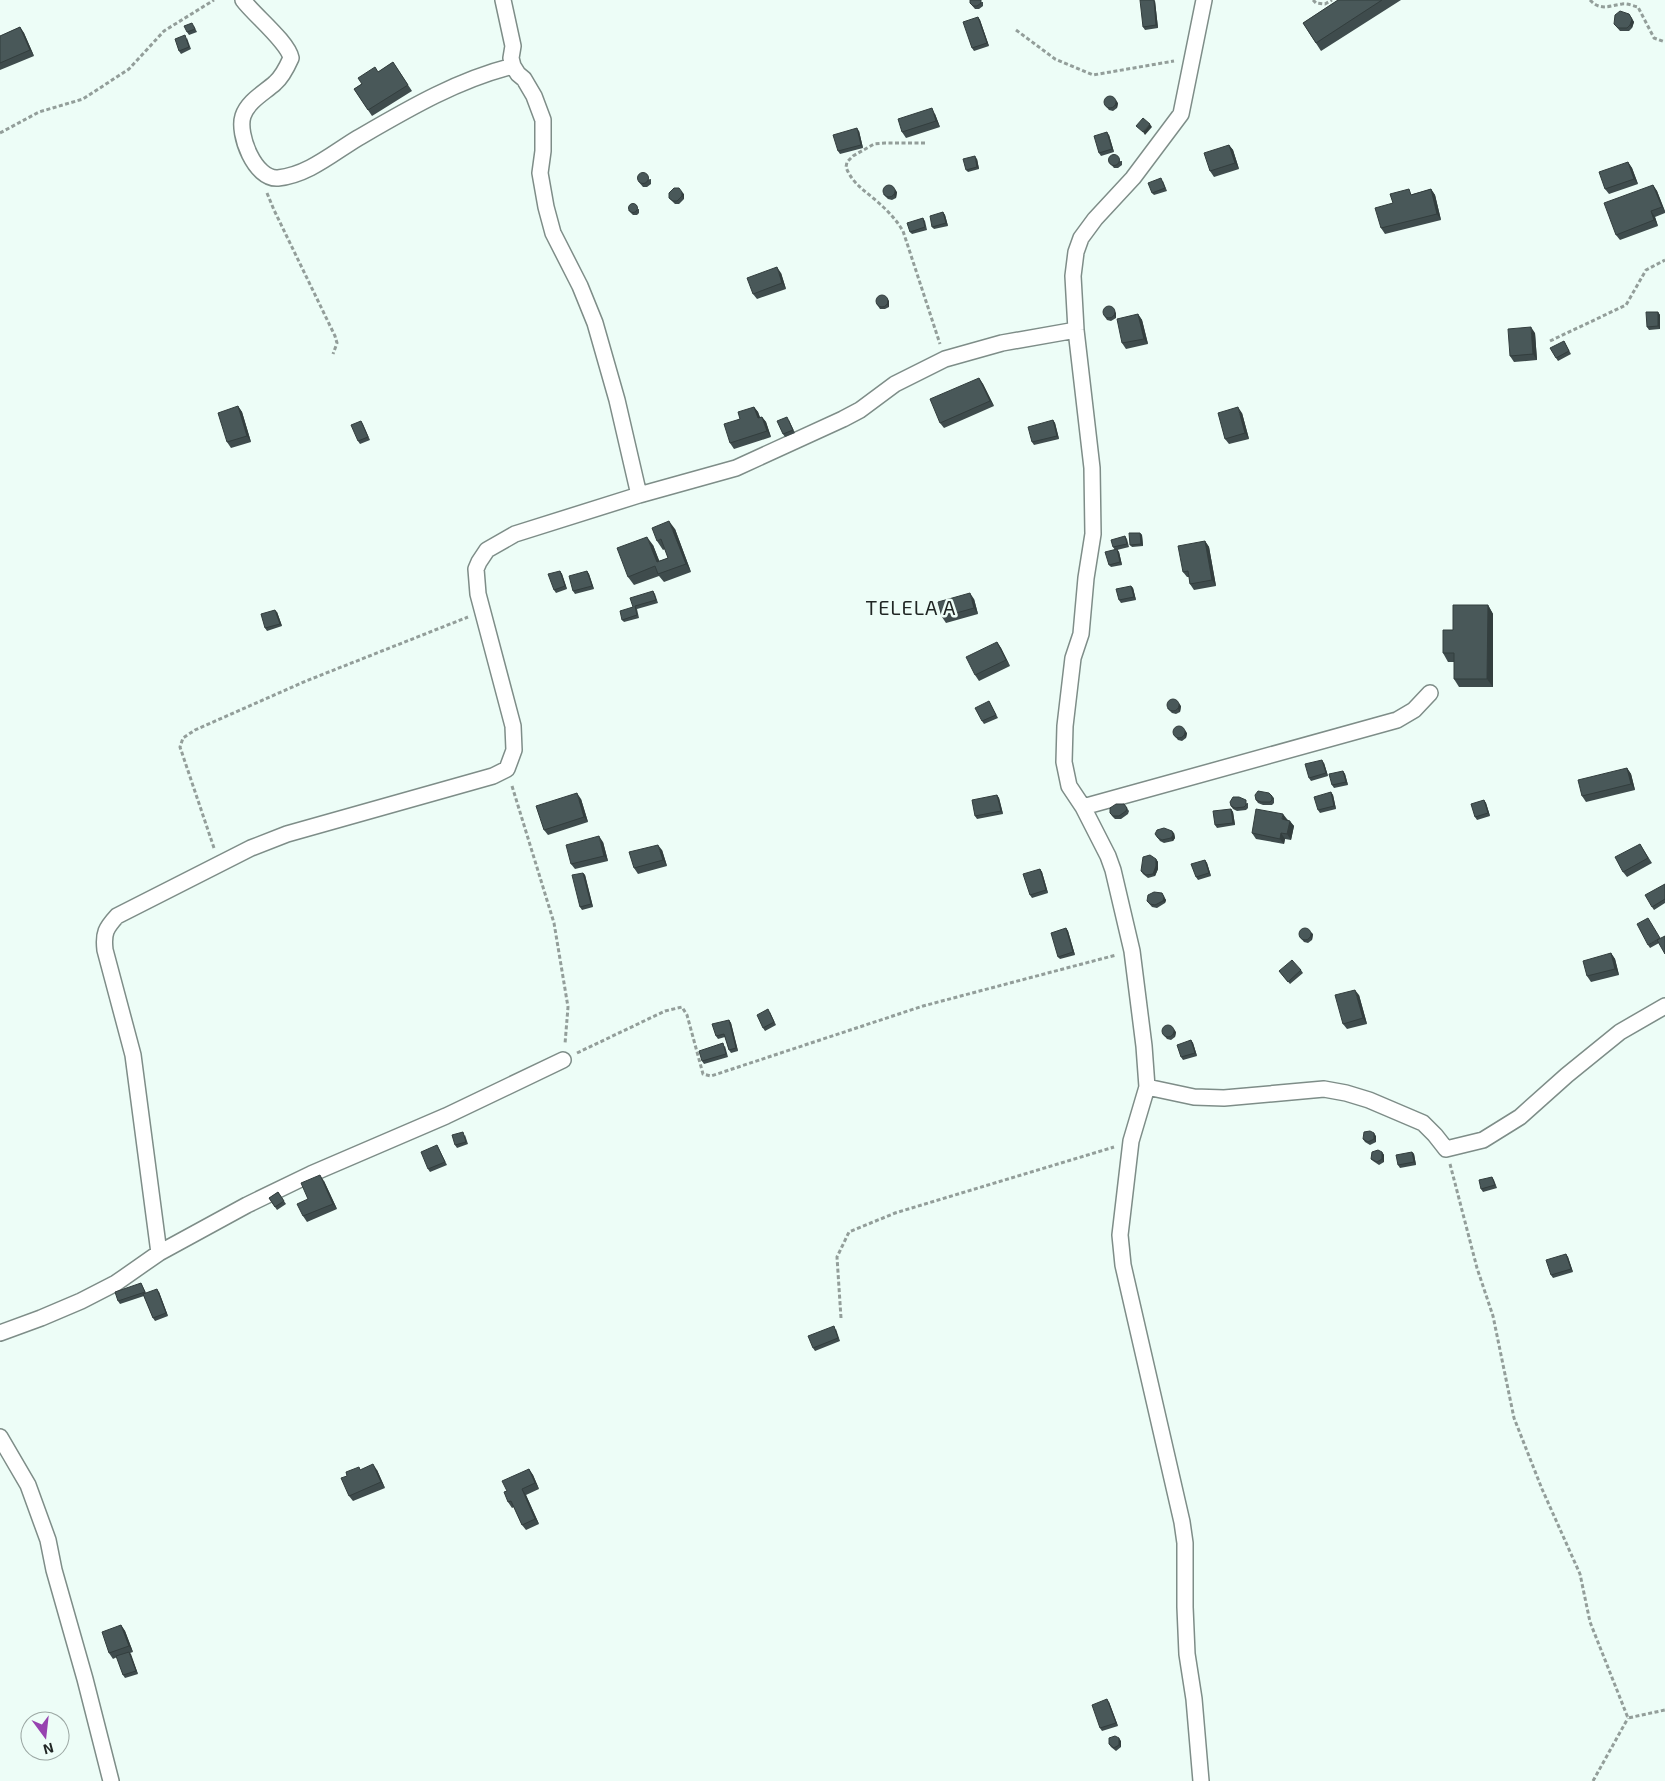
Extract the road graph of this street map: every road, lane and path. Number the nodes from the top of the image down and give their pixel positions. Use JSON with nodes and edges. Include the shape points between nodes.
{"nodes":[{"id":1,"x":214,"y":0,"type":"edge"},
{"id":2,"x":243,"y":0,"type":"edge"},
{"id":3,"x":503,"y":0,"type":"edge"},
{"id":4,"x":1204,"y":0,"type":"edge"},
{"id":5,"x":1313,"y":0,"type":"edge"},
{"id":6,"x":1332,"y":0,"type":"edge"},
{"id":7,"x":1590,"y":0,"type":"edge"},
{"id":8,"x":1016,"y":30,"type":"dead end"},
{"id":9,"x":1665,"y":42,"type":"edge"},
{"id":10,"x":1192,"y":57,"type":"junction"},
{"id":11,"x":513,"y":66,"type":"junction"},
{"id":12,"x":0,"y":133,"type":"edge"},
{"id":13,"x":924,"y":143,"type":"dead end"},
{"id":14,"x":259,"y":172,"type":"junction"},
{"id":15,"x":1665,"y":260,"type":"edge"},
{"id":16,"x":1076,"y":330,"type":"junction"},
{"id":17,"x":1550,"y":341,"type":"dead end"},
{"id":18,"x":333,"y":354,"type":"dead end"},
{"id":19,"x":945,"y":359,"type":"junction"},
{"id":20,"x":639,"y":495,"type":"junction"},
{"id":21,"x":483,"y":611,"type":"junction"},
{"id":22,"x":1430,"y":693,"type":"dead end"},
{"id":23,"x":508,"y":769,"type":"junction"},
{"id":24,"x":1083,"y":807,"type":"junction"},
{"id":25,"x":219,"y":863,"type":"junction"},
{"id":26,"x":1132,"y":951,"type":"junction"},
{"id":27,"x":1665,"y":1006,"type":"edge"},
{"id":28,"x":563,"y":1060,"type":"junction"},
{"id":29,"x":1147,"y":1087,"type":"junction"},
{"id":30,"x":1131,"y":1141,"type":"junction"},
{"id":31,"x":1446,"y":1149,"type":"junction"},
{"id":32,"x":158,"y":1253,"type":"junction"},
{"id":33,"x":841,"y":1318,"type":"dead end"},
{"id":34,"x":0,"y":1332,"type":"edge"},
{"id":35,"x":0,"y":1436,"type":"edge"},
{"id":36,"x":1665,"y":1710,"type":"edge"},
{"id":37,"x":1628,"y":1718,"type":"junction"},
{"id":38,"x":111,"y":1781,"type":"edge"},
{"id":39,"x":1201,"y":1781,"type":"edge"},
{"id":40,"x":1593,"y":1781,"type":"edge"}],
"edges":[{"from":1,"to":12,"type":"path","via":[[164,31],[129,69],[83,99],[39,112]]},
{"from":2,"to":14,"type":"street","via":[[291,54],[276,82],[252,103],[243,117],[245,142]]},
{"from":3,"to":11,"type":"street","via":[[514,46]]},
{"from":4,"to":10,"type":"street"},
{"from":5,"to":6,"type":"path","via":[[1325,4]]},
{"from":7,"to":9,"type":"path","via":[[1602,8],[1624,3],[1638,7],[1654,38]]},
{"from":8,"to":10,"type":"path","via":[[1055,58],[1093,75]]},
{"from":10,"to":16,"type":"street","via":[[1181,114],[1081,238],[1073,276]]},
{"from":11,"to":14,"type":"street","via":[[445,90],[298,173],[268,178]]},
{"from":11,"to":20,"type":"street","via":[[534,96],[543,120],[540,173],[546,207],[553,233],[595,323]]},
{"from":13,"to":19,"type":"path","via":[[874,144],[853,156],[846,167],[856,184],[880,203],[903,230]]},
{"from":14,"to":18,"type":"path","via":[[338,343]]},
{"from":15,"to":17,"type":"path","via":[[1646,270],[1626,305]]},
{"from":16,"to":19,"type":"street"},
{"from":16,"to":24,"type":"street","via":[[1092,468],[1093,534],[1081,634],[1073,658],[1064,762],[1069,786]]},
{"from":19,"to":20,"type":"street","via":[[895,384],[844,419],[736,468]]},
{"from":20,"to":21,"type":"street","via":[[515,534],[487,550],[476,569]]},
{"from":21,"to":23,"type":"street","via":[[513,726],[514,750]]},
{"from":21,"to":25,"type":"path","via":[[306,681],[183,738],[180,747]]},
{"from":22,"to":24,"type":"street","via":[[1414,710],[1397,720]]},
{"from":23,"to":25,"type":"street","via":[[287,834]]},
{"from":23,"to":28,"type":"path","via":[[554,923],[568,1007]]},
{"from":24,"to":26,"type":"street","via":[[1113,870]]},
{"from":25,"to":32,"type":"street","via":[[118,916],[103,935],[104,950],[133,1055]]},
{"from":26,"to":28,"type":"path","via":[[923,1006],[711,1076],[703,1074],[682,1007],[665,1011]]},
{"from":26,"to":29,"type":"street"},
{"from":27,"to":31,"type":"street","via":[[1620,1032],[1520,1117],[1483,1140]]},
{"from":28,"to":32,"type":"street","via":[[295,1182]]},
{"from":29,"to":30,"type":"street"},
{"from":29,"to":31,"type":"street","via":[[1224,1098],[1324,1090],[1346,1093],[1423,1123]]},
{"from":30,"to":33,"type":"path","via":[[895,1213],[849,1232],[837,1257]]},
{"from":30,"to":39,"type":"street","via":[[1120,1235],[1123,1266],[1182,1522],[1187,1654]]},
{"from":31,"to":37,"type":"path","via":[[1493,1316],[1514,1418],[1580,1574],[1590,1622]]},
{"from":32,"to":34,"type":"street","via":[[116,1283],[81,1301]]},
{"from":35,"to":38,"type":"street","via":[[28,1485],[48,1540]]},
{"from":36,"to":37,"type":"path"},
{"from":37,"to":40,"type":"path"}]}
